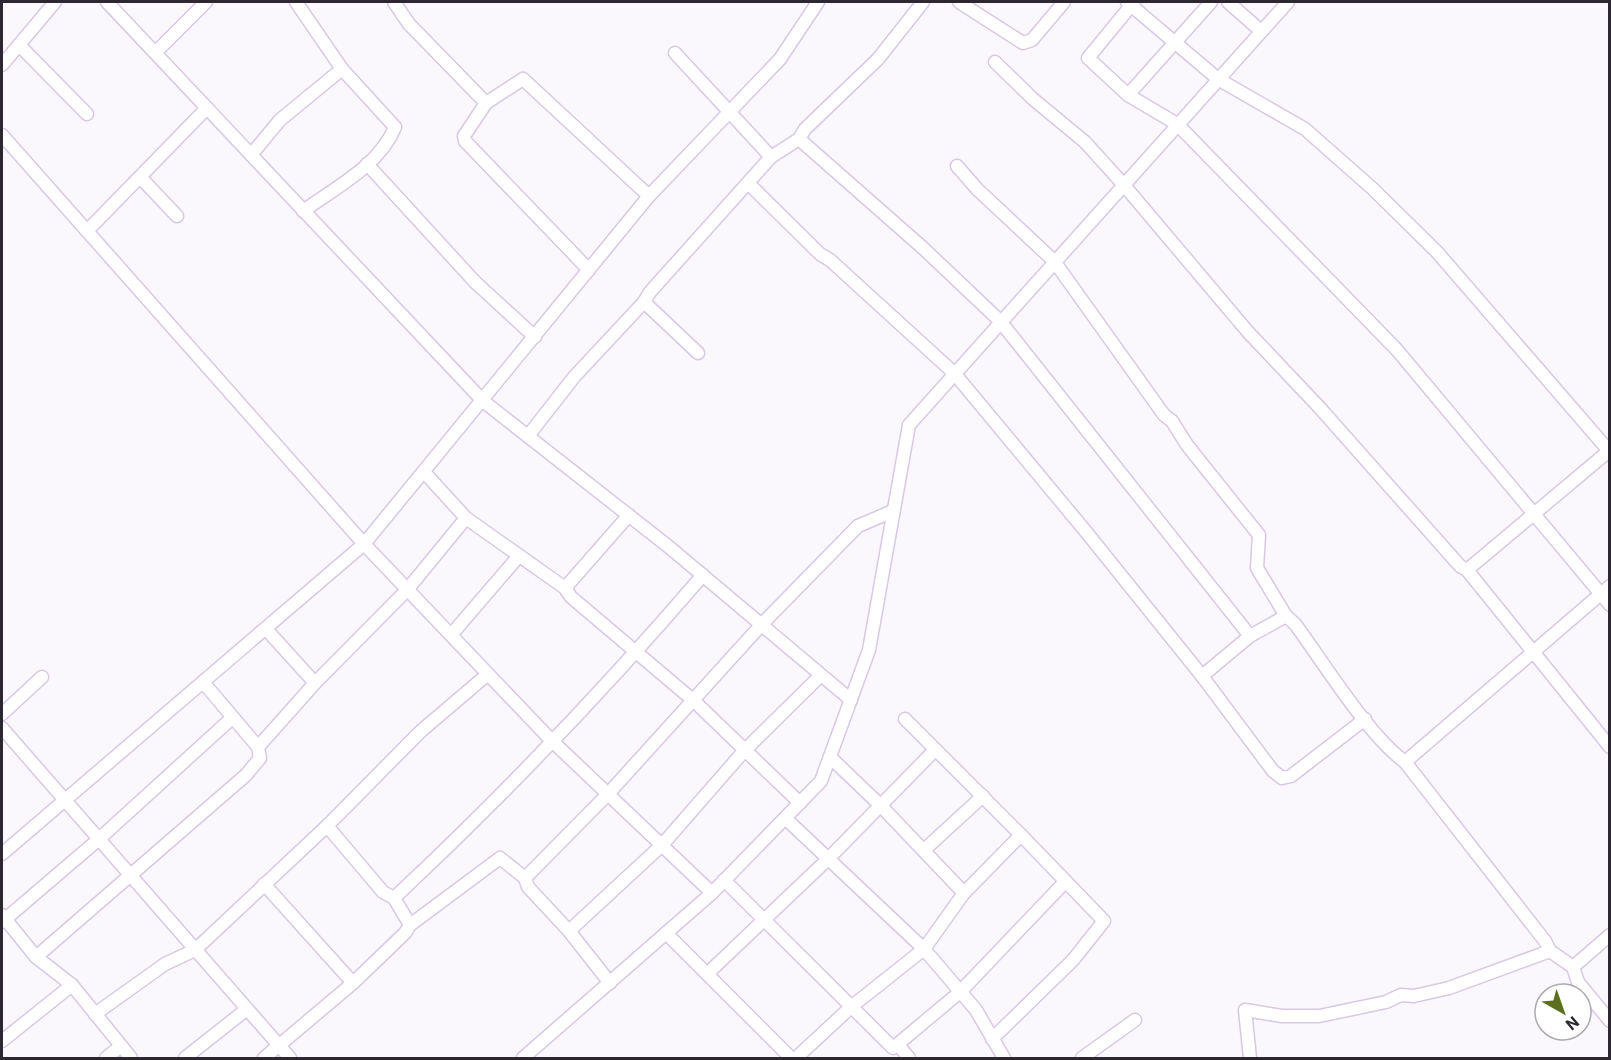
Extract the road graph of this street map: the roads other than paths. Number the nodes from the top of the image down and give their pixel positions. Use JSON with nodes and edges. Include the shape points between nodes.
{"nodes":[{"id":1,"x":55,"y":2,"type":"edge"},
{"id":2,"x":106,"y":2,"type":"edge"},
{"id":3,"x":206,"y":2,"type":"edge"},
{"id":4,"x":296,"y":2,"type":"edge"},
{"id":5,"x":394,"y":2,"type":"edge"},
{"id":6,"x":818,"y":2,"type":"edge"},
{"id":7,"x":923,"y":2,"type":"edge"},
{"id":8,"x":959,"y":2,"type":"edge"},
{"id":9,"x":1064,"y":2,"type":"edge"},
{"id":10,"x":1211,"y":2,"type":"edge"},
{"id":11,"x":1228,"y":2,"type":"edge"},
{"id":12,"x":1288,"y":2,"type":"edge"},
{"id":13,"x":1131,"y":3,"type":"edge"},
{"id":14,"x":1261,"y":31,"type":"junction"},
{"id":15,"x":1174,"y":42,"type":"junction"},
{"id":16,"x":19,"y":45,"type":"junction"},
{"id":17,"x":155,"y":53,"type":"junction"},
{"id":18,"x":675,"y":53,"type":"dead end"},
{"id":19,"x":995,"y":62,"type":"dead end"},
{"id":20,"x":2,"y":64,"type":"edge"},
{"id":21,"x":342,"y":69,"type":"junction"},
{"id":22,"x":1218,"y":79,"type":"junction"},
{"id":23,"x":1128,"y":95,"type":"junction"},
{"id":24,"x":486,"y":103,"type":"junction"},
{"id":25,"x":207,"y":108,"type":"junction"},
{"id":26,"x":729,"y":111,"type":"junction"},
{"id":27,"x":87,"y":114,"type":"dead end"},
{"id":28,"x":1177,"y":124,"type":"junction"},
{"id":29,"x":2,"y":135,"type":"edge"},
{"id":30,"x":799,"y":139,"type":"junction"},
{"id":31,"x":251,"y":155,"type":"junction"},
{"id":32,"x":771,"y":157,"type":"junction"},
{"id":33,"x":367,"y":164,"type":"junction"},
{"id":34,"x":957,"y":166,"type":"dead end"},
{"id":35,"x":140,"y":177,"type":"junction"},
{"id":36,"x":749,"y":184,"type":"junction"},
{"id":37,"x":1124,"y":184,"type":"junction"},
{"id":38,"x":649,"y":196,"type":"junction"},
{"id":39,"x":303,"y":211,"type":"junction"},
{"id":40,"x":177,"y":216,"type":"dead end"},
{"id":41,"x":87,"y":231,"type":"junction"},
{"id":42,"x":1054,"y":261,"type":"junction"},
{"id":43,"x":589,"y":270,"type":"junction"},
{"id":44,"x":644,"y":303,"type":"junction"},
{"id":45,"x":1000,"y":321,"type":"junction"},
{"id":46,"x":535,"y":337,"type":"junction"},
{"id":47,"x":698,"y":353,"type":"dead end"},
{"id":48,"x":954,"y":373,"type":"junction"},
{"id":49,"x":483,"y":401,"type":"junction"},
{"id":50,"x":528,"y":436,"type":"junction"},
{"id":51,"x":1609,"y":451,"type":"edge"},
{"id":52,"x":424,"y":472,"type":"junction"},
{"id":53,"x":893,"y":511,"type":"junction"},
{"id":54,"x":1532,"y":513,"type":"junction"},
{"id":55,"x":629,"y":515,"type":"junction"},
{"id":56,"x":466,"y":518,"type":"junction"},
{"id":57,"x":364,"y":544,"type":"junction"},
{"id":58,"x":518,"y":556,"type":"junction"},
{"id":59,"x":1467,"y":570,"type":"junction"},
{"id":60,"x":703,"y":575,"type":"junction"},
{"id":61,"x":565,"y":588,"type":"junction"},
{"id":62,"x":407,"y":590,"type":"junction"},
{"id":63,"x":1605,"y":590,"type":"edge"},
{"id":64,"x":1610,"y":605,"type":"edge"},
{"id":65,"x":1286,"y":616,"type":"junction"},
{"id":66,"x":762,"y":625,"type":"junction"},
{"id":67,"x":266,"y":629,"type":"junction"},
{"id":68,"x":451,"y":635,"type":"junction"},
{"id":69,"x":1250,"y":636,"type":"junction"},
{"id":70,"x":638,"y":651,"type":"junction"},
{"id":71,"x":1531,"y":651,"type":"junction"},
{"id":72,"x":488,"y":675,"type":"junction"},
{"id":73,"x":821,"y":675,"type":"junction"},
{"id":74,"x":1202,"y":676,"type":"junction"},
{"id":75,"x":42,"y":677,"type":"dead end"},
{"id":76,"x":203,"y":682,"type":"junction"},
{"id":77,"x":315,"y":683,"type":"junction"},
{"id":78,"x":851,"y":700,"type":"junction"},
{"id":79,"x":694,"y":701,"type":"junction"},
{"id":80,"x":2,"y":714,"type":"edge"},
{"id":81,"x":232,"y":718,"type":"junction"},
{"id":82,"x":905,"y":719,"type":"dead end"},
{"id":83,"x":1365,"y":719,"type":"junction"},
{"id":84,"x":2,"y":728,"type":"edge"},
{"id":85,"x":551,"y":740,"type":"junction"},
{"id":86,"x":258,"y":747,"type":"junction"},
{"id":87,"x":1610,"y":747,"type":"edge"},
{"id":88,"x":744,"y":751,"type":"junction"},
{"id":89,"x":934,"y":751,"type":"junction"},
{"id":90,"x":830,"y":757,"type":"junction"},
{"id":91,"x":1405,"y":762,"type":"junction"},
{"id":92,"x":608,"y":794,"type":"junction"},
{"id":93,"x":983,"y":796,"type":"junction"},
{"id":94,"x":65,"y":801,"type":"junction"},
{"id":95,"x":800,"y":802,"type":"junction"},
{"id":96,"x":880,"y":805,"type":"junction"},
{"id":97,"x":785,"y":818,"type":"junction"},
{"id":98,"x":327,"y":826,"type":"junction"},
{"id":99,"x":1021,"y":835,"type":"junction"},
{"id":100,"x":99,"y":839,"type":"junction"},
{"id":101,"x":662,"y":845,"type":"junction"},
{"id":102,"x":924,"y":850,"type":"junction"},
{"id":103,"x":2,"y":854,"type":"edge"},
{"id":104,"x":828,"y":859,"type":"junction"},
{"id":105,"x":131,"y":877,"type":"junction"},
{"id":106,"x":525,"y":879,"type":"junction"},
{"id":107,"x":724,"y":880,"type":"junction"},
{"id":108,"x":1064,"y":883,"type":"junction"},
{"id":109,"x":264,"y":884,"type":"junction"},
{"id":110,"x":712,"y":893,"type":"junction"},
{"id":111,"x":964,"y":893,"type":"junction"},
{"id":112,"x":393,"y":898,"type":"junction"},
{"id":113,"x":3,"y":919,"type":"edge"},
{"id":114,"x":762,"y":920,"type":"junction"},
{"id":115,"x":410,"y":925,"type":"junction"},
{"id":116,"x":568,"y":931,"type":"junction"},
{"id":117,"x":666,"y":933,"type":"junction"},
{"id":118,"x":1610,"y":935,"type":"edge"},
{"id":119,"x":924,"y":949,"type":"junction"},
{"id":120,"x":195,"y":950,"type":"junction"},
{"id":121,"x":1550,"y":951,"type":"junction"},
{"id":122,"x":36,"y":957,"type":"junction"},
{"id":123,"x":1573,"y":968,"type":"junction"},
{"id":124,"x":707,"y":974,"type":"junction"},
{"id":125,"x":353,"y":983,"type":"junction"},
{"id":126,"x":609,"y":983,"type":"junction"},
{"id":127,"x":72,"y":985,"type":"junction"},
{"id":128,"x":960,"y":992,"type":"junction"},
{"id":129,"x":851,"y":1007,"type":"junction"},
{"id":130,"x":247,"y":1009,"type":"junction"},
{"id":131,"x":95,"y":1014,"type":"junction"},
{"id":132,"x":1136,"y":1020,"type":"dead end"},
{"id":133,"x":1610,"y":1021,"type":"edge"},
{"id":134,"x":992,"y":1039,"type":"junction"},
{"id":135,"x":2,"y":1041,"type":"edge"},
{"id":136,"x":121,"y":1046,"type":"junction"},
{"id":137,"x":279,"y":1046,"type":"junction"},
{"id":138,"x":899,"y":1046,"type":"junction"},
{"id":139,"x":106,"y":1059,"type":"edge"},
{"id":140,"x":131,"y":1059,"type":"edge"},
{"id":141,"x":185,"y":1059,"type":"edge"},
{"id":142,"x":264,"y":1059,"type":"edge"},
{"id":143,"x":290,"y":1059,"type":"edge"},
{"id":144,"x":523,"y":1059,"type":"edge"},
{"id":145,"x":791,"y":1059,"type":"edge"},
{"id":146,"x":796,"y":1059,"type":"edge"},
{"id":147,"x":909,"y":1059,"type":"edge"},
{"id":148,"x":1004,"y":1059,"type":"edge"},
{"id":149,"x":1082,"y":1059,"type":"edge"},
{"id":150,"x":1250,"y":1059,"type":"edge"}],
"edges":[{"from":1,"to":16,"type":"street"},
{"from":2,"to":17,"type":"street"},
{"from":3,"to":17,"type":"street"},
{"from":4,"to":21,"type":"street"},
{"from":5,"to":24,"type":"street","via":[[409,24]]},
{"from":6,"to":26,"type":"street","via":[[780,59]]},
{"from":7,"to":30,"type":"street","via":[[878,59]]},
{"from":8,"to":9,"type":"street","via":[[1023,43],[1032,40]]},
{"from":10,"to":15,"type":"street"},
{"from":11,"to":14,"type":"street"},
{"from":12,"to":14,"type":"street"},
{"from":13,"to":15,"type":"street"},
{"from":13,"to":23,"type":"street","via":[[1088,58]]},
{"from":14,"to":22,"type":"street"},
{"from":15,"to":22,"type":"street"},
{"from":15,"to":23,"type":"street"},
{"from":16,"to":20,"type":"street"},
{"from":16,"to":27,"type":"street"},
{"from":17,"to":25,"type":"street"},
{"from":18,"to":26,"type":"street"},
{"from":19,"to":37,"type":"street","via":[[1084,142]]},
{"from":21,"to":31,"type":"street","via":[[280,120]]},
{"from":21,"to":33,"type":"street","via":[[395,127]]},
{"from":22,"to":28,"type":"street"},
{"from":22,"to":51,"type":"street","via":[[1305,129],[1373,189],[1437,252]]},
{"from":23,"to":28,"type":"street"},
{"from":24,"to":38,"type":"street","via":[[524,79]]},
{"from":24,"to":43,"type":"street","via":[[464,136],[465,141]]},
{"from":25,"to":31,"type":"street"},
{"from":25,"to":35,"type":"street"},
{"from":26,"to":32,"type":"street"},
{"from":26,"to":38,"type":"street"},
{"from":28,"to":37,"type":"street"},
{"from":28,"to":54,"type":"street","via":[[1397,350]]},
{"from":29,"to":41,"type":"street"},
{"from":30,"to":32,"type":"street"},
{"from":30,"to":45,"type":"street"},
{"from":31,"to":39,"type":"street"},
{"from":32,"to":36,"type":"street"},
{"from":33,"to":39,"type":"street"},
{"from":33,"to":46,"type":"street","via":[[475,282]]},
{"from":34,"to":42,"type":"street"},
{"from":35,"to":40,"type":"street"},
{"from":35,"to":41,"type":"street"},
{"from":36,"to":44,"type":"street"},
{"from":36,"to":48,"type":"street","via":[[820,254]]},
{"from":37,"to":42,"type":"street"},
{"from":37,"to":59,"type":"street","via":[[1248,332]]},
{"from":38,"to":43,"type":"street"},
{"from":39,"to":49,"type":"street"},
{"from":41,"to":57,"type":"street"},
{"from":42,"to":45,"type":"street"},
{"from":42,"to":65,"type":"street","via":[[1164,415],[1259,535],[1257,568]]},
{"from":43,"to":46,"type":"street"},
{"from":44,"to":47,"type":"street"},
{"from":44,"to":50,"type":"street","via":[[574,376]]},
{"from":45,"to":48,"type":"street"},
{"from":45,"to":69,"type":"street"},
{"from":46,"to":49,"type":"street"},
{"from":48,"to":53,"type":"street","via":[[909,425]]},
{"from":48,"to":74,"type":"street"},
{"from":49,"to":50,"type":"street"},
{"from":49,"to":52,"type":"street"},
{"from":50,"to":55,"type":"street"},
{"from":51,"to":54,"type":"street"},
{"from":52,"to":56,"type":"street"},
{"from":52,"to":57,"type":"street"},
{"from":53,"to":66,"type":"street","via":[[858,526]]},
{"from":53,"to":78,"type":"street","via":[[869,650]]},
{"from":54,"to":59,"type":"street"},
{"from":54,"to":63,"type":"street"},
{"from":55,"to":60,"type":"street"},
{"from":55,"to":61,"type":"street"},
{"from":56,"to":58,"type":"street"},
{"from":56,"to":62,"type":"street"},
{"from":57,"to":62,"type":"street"},
{"from":57,"to":67,"type":"street"},
{"from":58,"to":61,"type":"street"},
{"from":58,"to":68,"type":"street"},
{"from":59,"to":71,"type":"street"},
{"from":60,"to":66,"type":"street"},
{"from":60,"to":70,"type":"street"},
{"from":61,"to":70,"type":"street"},
{"from":62,"to":68,"type":"street"},
{"from":62,"to":77,"type":"street"},
{"from":63,"to":64,"type":"street"},
{"from":63,"to":71,"type":"street"},
{"from":65,"to":69,"type":"street"},
{"from":65,"to":83,"type":"street"},
{"from":66,"to":73,"type":"street"},
{"from":66,"to":79,"type":"street"},
{"from":67,"to":76,"type":"street"},
{"from":67,"to":77,"type":"street"},
{"from":68,"to":72,"type":"street"},
{"from":69,"to":74,"type":"street"},
{"from":70,"to":79,"type":"street"},
{"from":70,"to":85,"type":"street"},
{"from":71,"to":87,"type":"street"},
{"from":71,"to":91,"type":"street"},
{"from":72,"to":85,"type":"street"},
{"from":72,"to":98,"type":"street","via":[[421,730]]},
{"from":73,"to":78,"type":"street"},
{"from":73,"to":88,"type":"street"},
{"from":74,"to":83,"type":"street","via":[[1282,778],[1291,776]]},
{"from":75,"to":80,"type":"street"},
{"from":76,"to":81,"type":"street"},
{"from":76,"to":94,"type":"street"},
{"from":77,"to":86,"type":"street"},
{"from":78,"to":90,"type":"street"},
{"from":79,"to":88,"type":"street"},
{"from":79,"to":92,"type":"street"},
{"from":81,"to":86,"type":"street"},
{"from":81,"to":100,"type":"street"},
{"from":82,"to":89,"type":"street"},
{"from":83,"to":91,"type":"street"},
{"from":84,"to":94,"type":"street"},
{"from":85,"to":92,"type":"street"},
{"from":85,"to":112,"type":"street","via":[[452,844]]},
{"from":86,"to":105,"type":"street","via":[[260,758],[246,775]]},
{"from":88,"to":95,"type":"street"},
{"from":88,"to":101,"type":"street"},
{"from":89,"to":93,"type":"street"},
{"from":89,"to":96,"type":"street"},
{"from":90,"to":95,"type":"street","via":[[821,781]]},
{"from":90,"to":96,"type":"street"},
{"from":91,"to":121,"type":"street"},
{"from":92,"to":101,"type":"street"},
{"from":92,"to":106,"type":"street"},
{"from":93,"to":99,"type":"street"},
{"from":93,"to":102,"type":"street"},
{"from":94,"to":100,"type":"street"},
{"from":94,"to":103,"type":"street"},
{"from":95,"to":97,"type":"street"},
{"from":96,"to":102,"type":"street"},
{"from":96,"to":104,"type":"street"},
{"from":97,"to":104,"type":"street"},
{"from":97,"to":107,"type":"street"},
{"from":98,"to":109,"type":"street"},
{"from":98,"to":112,"type":"street","via":[[383,892]]},
{"from":99,"to":108,"type":"street"},
{"from":99,"to":111,"type":"street"},
{"from":100,"to":105,"type":"street"},
{"from":100,"to":113,"type":"street"},
{"from":101,"to":110,"type":"street"},
{"from":101,"to":116,"type":"street"},
{"from":102,"to":111,"type":"street"},
{"from":104,"to":114,"type":"street"},
{"from":104,"to":119,"type":"street"},
{"from":105,"to":120,"type":"street"},
{"from":105,"to":122,"type":"street"},
{"from":106,"to":115,"type":"street","via":[[500,858],[495,859]]},
{"from":106,"to":116,"type":"street"},
{"from":107,"to":110,"type":"street"},
{"from":107,"to":114,"type":"street"},
{"from":108,"to":128,"type":"street"},
{"from":108,"to":134,"type":"street","via":[[1104,921],[1073,960]]},
{"from":109,"to":120,"type":"street"},
{"from":109,"to":125,"type":"street"},
{"from":110,"to":117,"type":"street"},
{"from":111,"to":119,"type":"street"},
{"from":112,"to":115,"type":"street"},
{"from":113,"to":122,"type":"street"},
{"from":114,"to":124,"type":"street"},
{"from":114,"to":129,"type":"street"},
{"from":115,"to":125,"type":"street"},
{"from":116,"to":126,"type":"street"},
{"from":117,"to":124,"type":"street"},
{"from":117,"to":126,"type":"street"},
{"from":118,"to":123,"type":"street"},
{"from":119,"to":128,"type":"street"},
{"from":119,"to":129,"type":"street"},
{"from":120,"to":130,"type":"street"},
{"from":120,"to":131,"type":"street","via":[[165,964]]},
{"from":121,"to":123,"type":"street"},
{"from":121,"to":150,"type":"street","via":[[1449,988],[1401,995],[1386,1002],[1330,1013],[1282,1016],[1245,1010]]},
{"from":122,"to":127,"type":"street"},
{"from":123,"to":133,"type":"street","via":[[1578,982]]},
{"from":124,"to":145,"type":"street"},
{"from":125,"to":137,"type":"street"},
{"from":126,"to":144,"type":"street"},
{"from":127,"to":131,"type":"street"},
{"from":127,"to":135,"type":"street"},
{"from":128,"to":134,"type":"street","via":[[976,1010]]},
{"from":128,"to":138,"type":"street"},
{"from":129,"to":138,"type":"street","via":[[893,1048]]},
{"from":129,"to":146,"type":"street"},
{"from":130,"to":137,"type":"street"},
{"from":130,"to":141,"type":"street"},
{"from":131,"to":136,"type":"street"},
{"from":132,"to":149,"type":"street"},
{"from":134,"to":148,"type":"street"},
{"from":136,"to":139,"type":"street"},
{"from":136,"to":140,"type":"street"},
{"from":137,"to":142,"type":"street"},
{"from":137,"to":143,"type":"street"},
{"from":138,"to":147,"type":"street"}]}
